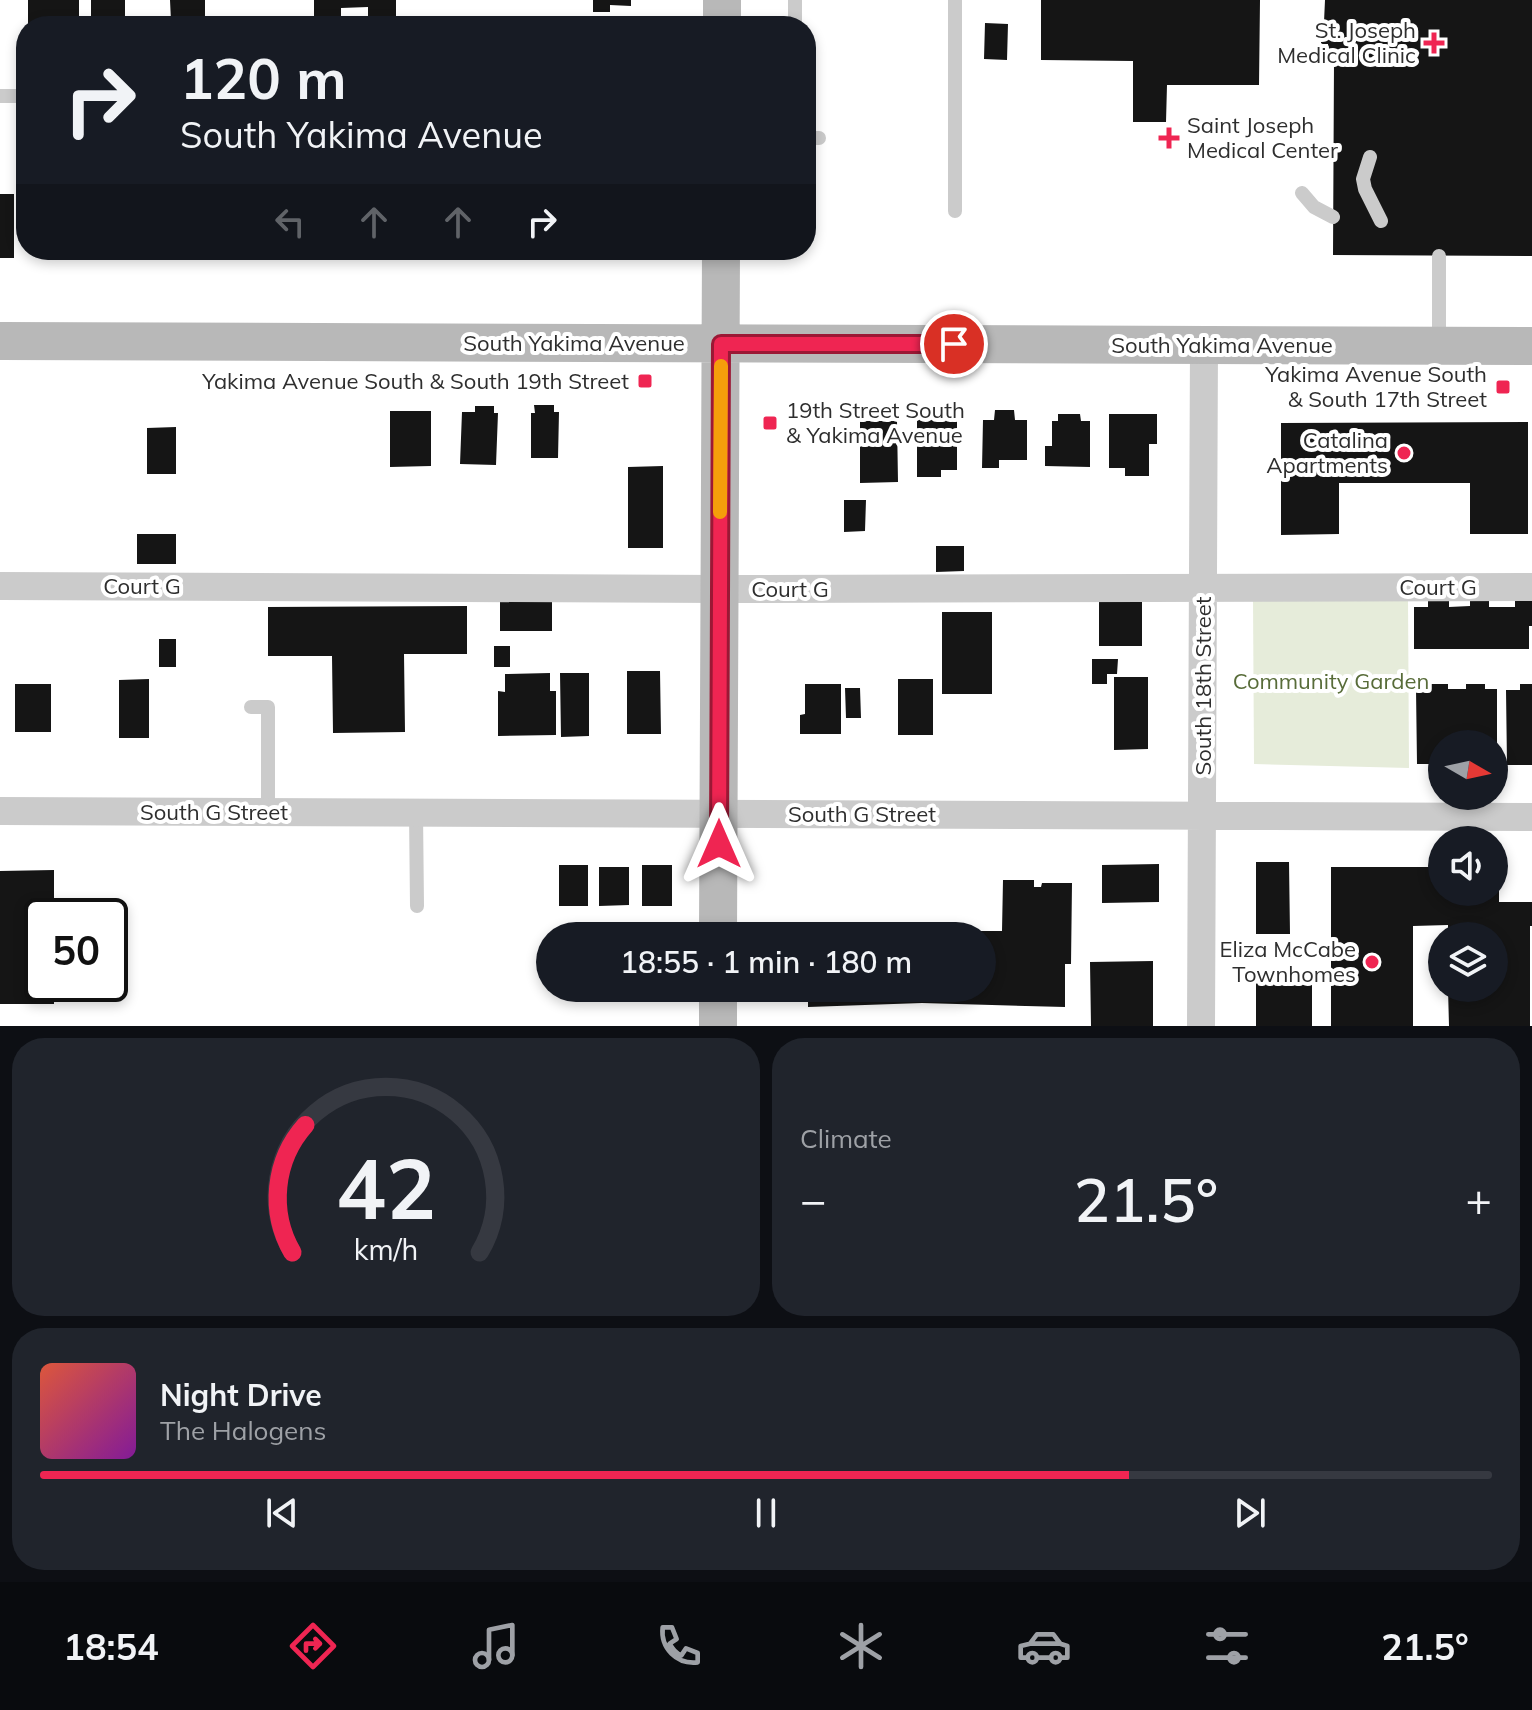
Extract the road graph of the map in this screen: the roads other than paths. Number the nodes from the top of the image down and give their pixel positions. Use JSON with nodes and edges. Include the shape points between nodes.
{"nodes":[{"id":1,"x":955,"y":0,"type":"edge"},
{"id":2,"x":1370,"y":157,"type":"dead end"},
{"id":3,"x":1302,"y":193,"type":"dead end"},
{"id":4,"x":955,"y":211,"type":"dead end"},
{"id":5,"x":1333,"y":217,"type":"dead end"},
{"id":6,"x":1381,"y":221,"type":"dead end"},
{"id":7,"x":1439,"y":256,"type":"dead end"},
{"id":8,"x":721,"y":260,"type":"edge"},
{"id":9,"x":0,"y":341,"type":"edge"},
{"id":10,"x":721,"y":344,"type":"junction"},
{"id":11,"x":1204,"y":345,"type":"junction"},
{"id":12,"x":1439,"y":346,"type":"junction"},
{"id":13,"x":1532,"y":346,"type":"edge"},
{"id":14,"x":0,"y":586,"type":"edge"},
{"id":15,"x":1203,"y":587,"type":"junction"},
{"id":16,"x":1532,"y":587,"type":"edge"},
{"id":17,"x":720,"y":589,"type":"junction"},
{"id":18,"x":251,"y":707,"type":"dead end"},
{"id":19,"x":0,"y":811,"type":"edge"},
{"id":20,"x":268,"y":812,"type":"junction"},
{"id":21,"x":416,"y":812,"type":"junction"},
{"id":22,"x":719,"y":814,"type":"junction"},
{"id":23,"x":1203,"y":816,"type":"junction"},
{"id":24,"x":1532,"y":817,"type":"edge"},
{"id":25,"x":417,"y":906,"type":"dead end"},
{"id":26,"x":718,"y":922,"type":"edge"},
{"id":27,"x":718,"y":1002,"type":"edge"},
{"id":28,"x":718,"y":1026,"type":"edge"},
{"id":29,"x":1201,"y":1026,"type":"edge"}],
"edges":[{"from":1,"to":4,"type":"lane"},
{"from":2,"to":6,"type":"lane","via":[[1363,179]]},
{"from":3,"to":5,"type":"lane"},
{"from":7,"to":12,"type":"lane"},
{"from":8,"to":10,"type":"main road"},
{"from":9,"to":10,"type":"main road","name":"South Yakima Avenue"},
{"from":10,"to":11,"type":"main road","name":"South Yakima Avenue"},
{"from":10,"to":17,"type":"main road"},
{"from":11,"to":12,"type":"main road","name":"South Yakima Avenue"},
{"from":11,"to":15,"type":"street","name":"South 18th Street"},
{"from":12,"to":13,"type":"main road","name":"South Yakima Avenue"},
{"from":14,"to":17,"type":"street","name":"Court G"},
{"from":15,"to":16,"type":"street","name":"Court G"},
{"from":15,"to":17,"type":"street","name":"Court G"},
{"from":15,"to":23,"type":"street","name":"South 18th Street"},
{"from":17,"to":22,"type":"main road"},
{"from":18,"to":20,"type":"lane","via":[[268,707]]},
{"from":19,"to":20,"type":"street","name":"South G Street"},
{"from":20,"to":21,"type":"street","name":"South G Street"},
{"from":21,"to":22,"type":"street","name":"South G Street"},
{"from":21,"to":25,"type":"lane"},
{"from":22,"to":23,"type":"street","name":"South G Street"},
{"from":22,"to":26,"type":"main road"},
{"from":23,"to":24,"type":"street","name":"South G Street"},
{"from":23,"to":29,"type":"street","name":"South 18th Street"},
{"from":27,"to":28,"type":"main road"}]}
